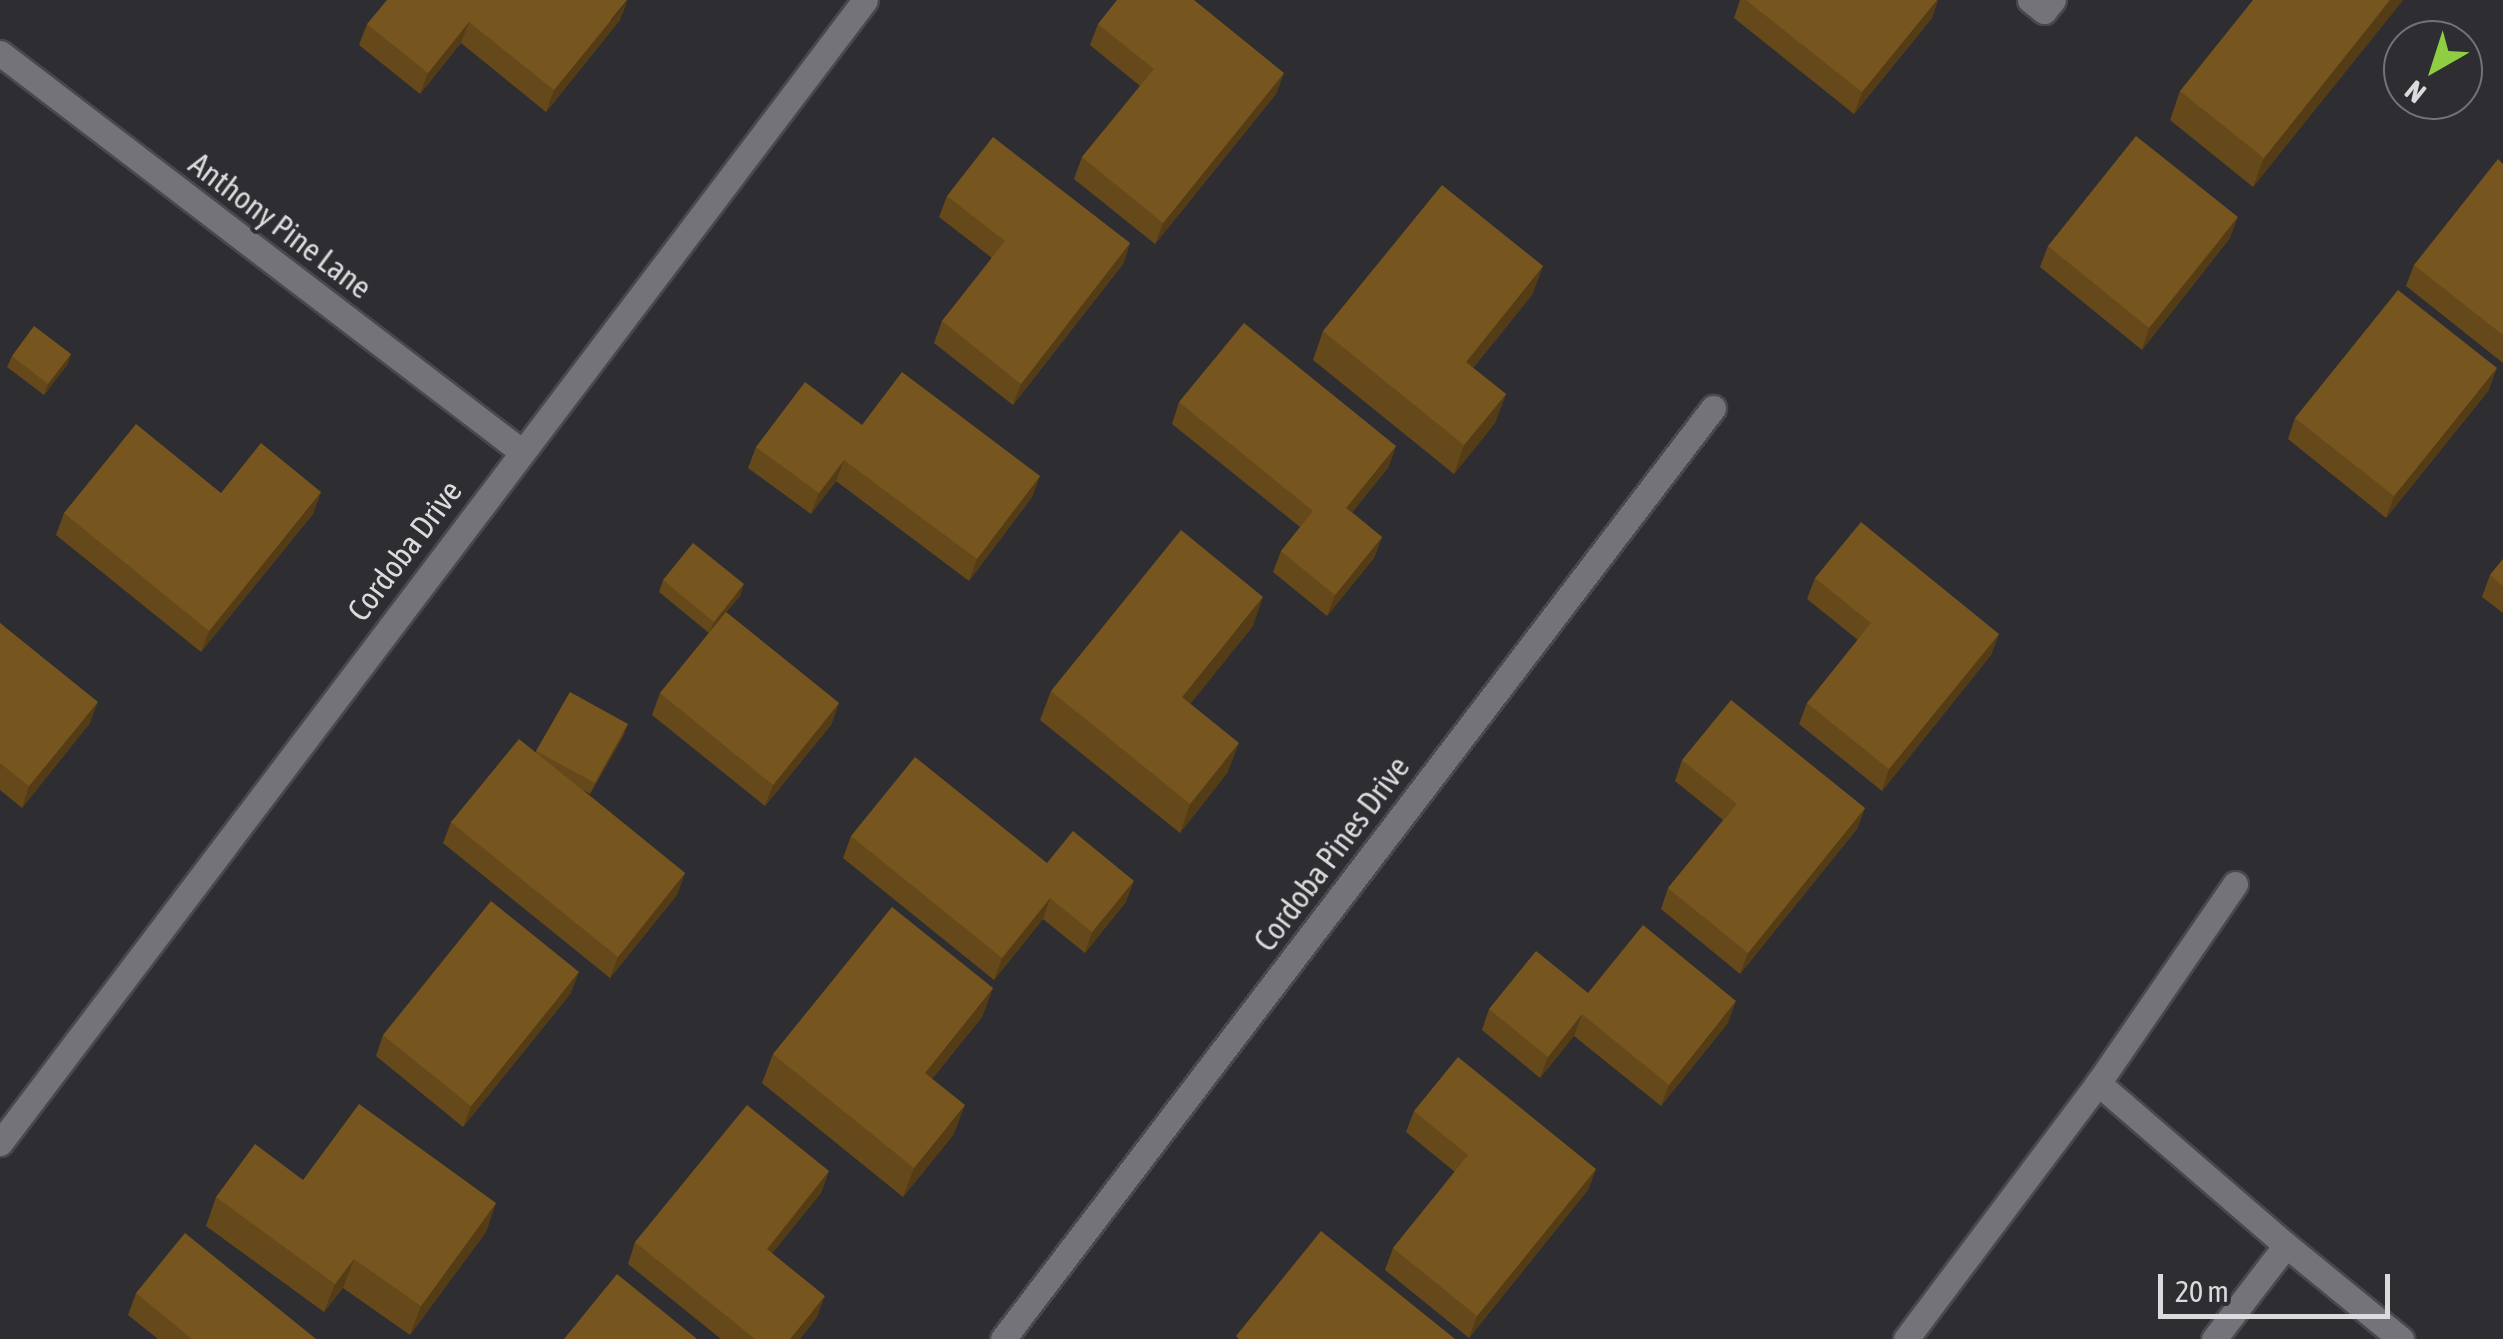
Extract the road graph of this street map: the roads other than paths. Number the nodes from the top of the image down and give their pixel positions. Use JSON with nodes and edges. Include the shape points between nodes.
{"nodes":[{"id":1,"x":866,"y":0,"type":"edge"},
{"id":2,"x":0,"y":53,"type":"edge"},
{"id":3,"x":1713,"y":408,"type":"dead end"},
{"id":4,"x":521,"y":450,"type":"junction"},
{"id":5,"x":2235,"y":884,"type":"dead end"},
{"id":6,"x":2098,"y":1083,"type":"junction"},
{"id":7,"x":3,"y":1134,"type":"edge"},
{"id":8,"x":2286,"y":1245,"type":"junction"},
{"id":9,"x":1004,"y":1339,"type":"edge"},
{"id":10,"x":1906,"y":1339,"type":"edge"},
{"id":11,"x":2214,"y":1339,"type":"edge"},
{"id":12,"x":2401,"y":1339,"type":"edge"}],
"edges":[{"from":1,"to":4,"type":"street","name":"Cordoba Drive"},
{"from":2,"to":4,"type":"street","name":"Anthony Pine Lane"},
{"from":3,"to":9,"type":"street","name":"Cordoba Pines Drive"},
{"from":4,"to":7,"type":"street","name":"Cordoba Drive"},
{"from":5,"to":6,"type":"street"},
{"from":6,"to":8,"type":"street"},
{"from":6,"to":10,"type":"street"},
{"from":8,"to":11,"type":"street"},
{"from":8,"to":12,"type":"street"}]}
